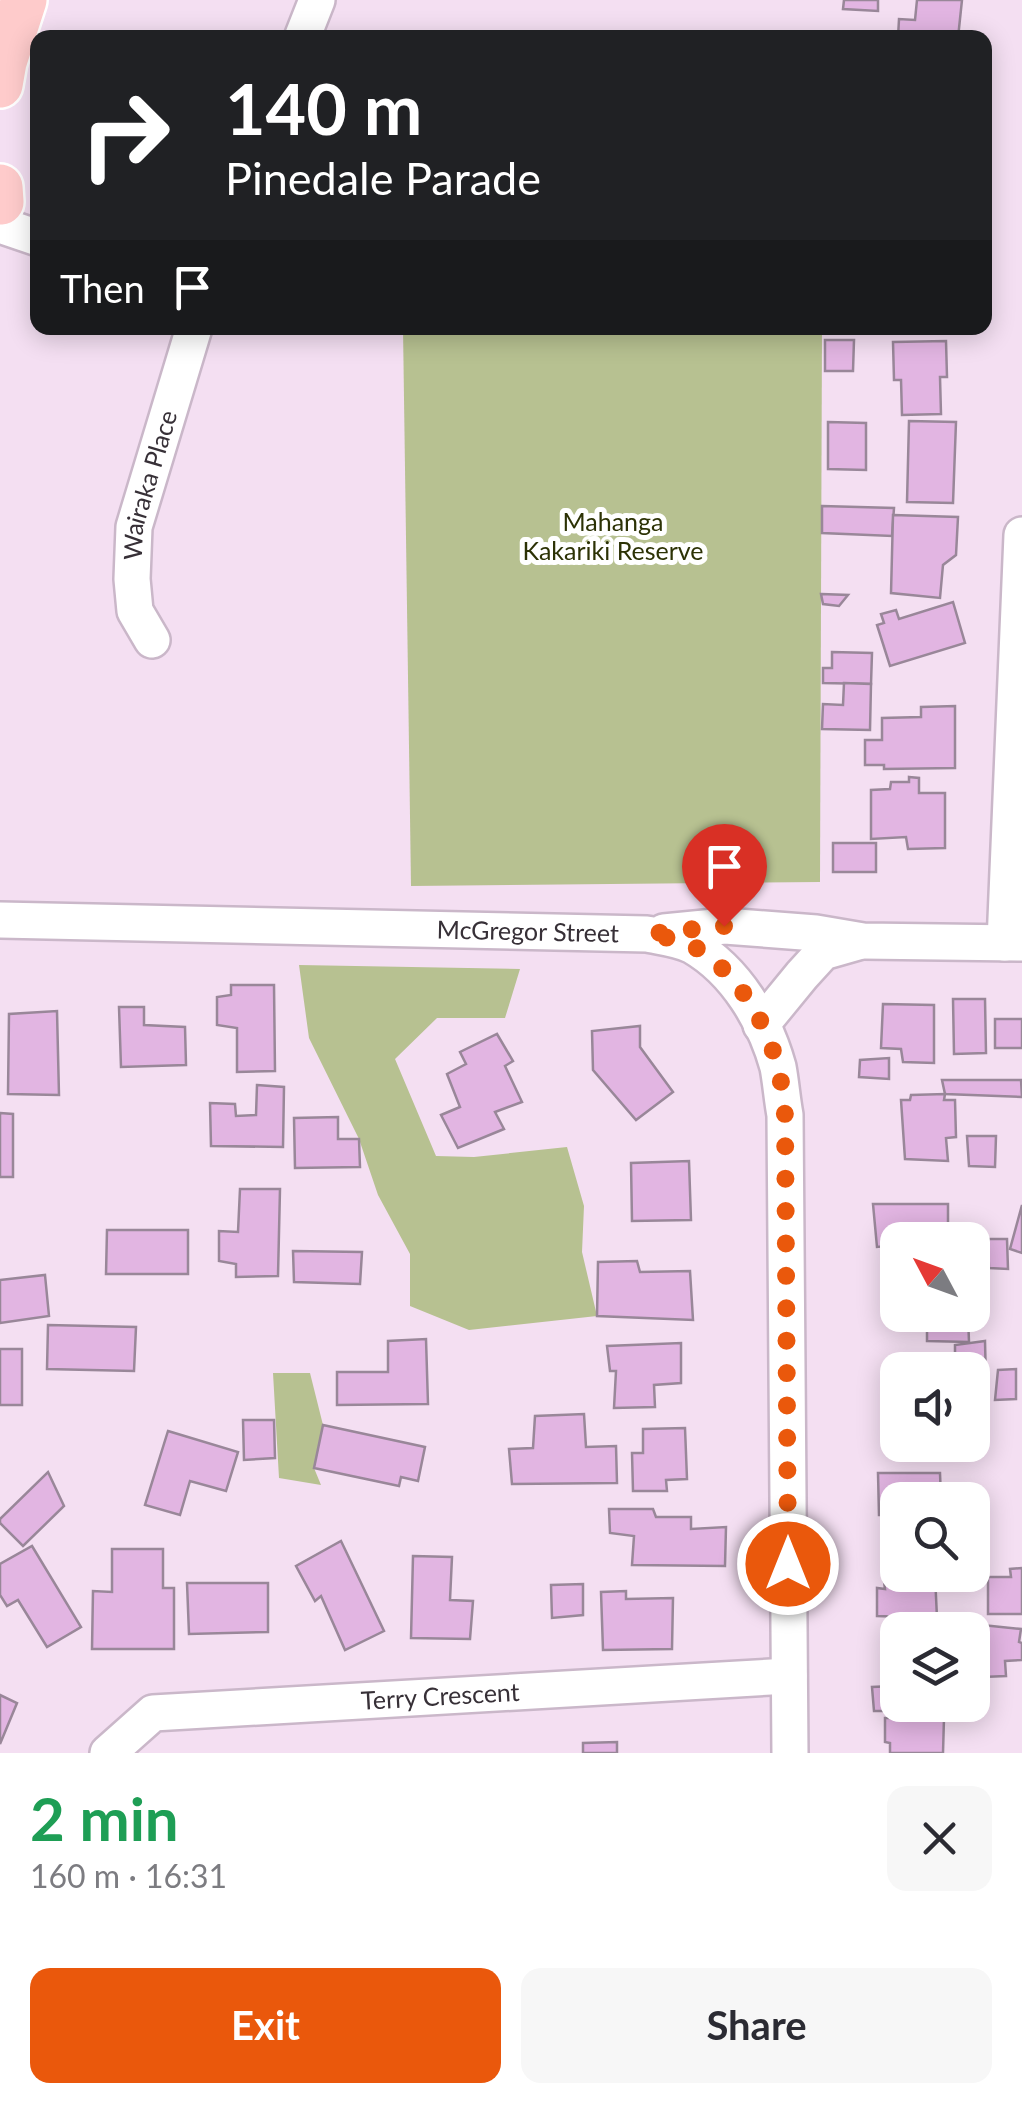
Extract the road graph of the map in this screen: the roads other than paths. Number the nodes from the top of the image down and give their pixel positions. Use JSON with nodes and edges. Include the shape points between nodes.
{"nodes":[{"id":1,"x":24,"y":0,"type":"edge"},
{"id":2,"x":317,"y":0,"type":"edge"},
{"id":3,"x":305,"y":30,"type":"edge"},
{"id":4,"x":0,"y":85,"type":"edge"},
{"id":5,"x":0,"y":187,"type":"edge"},
{"id":6,"x":0,"y":200,"type":"edge"},
{"id":7,"x":0,"y":210,"type":"edge"},
{"id":8,"x":0,"y":226,"type":"edge"},
{"id":9,"x":30,"y":235,"type":"edge"},
{"id":10,"x":192,"y":335,"type":"edge"},
{"id":11,"x":1022,"y":535,"type":"edge"},
{"id":12,"x":152,"y":640,"type":"dead end"},
{"id":13,"x":0,"y":920,"type":"edge"},
{"id":14,"x":647,"y":934,"type":"junction"},
{"id":15,"x":864,"y":941,"type":"junction"},
{"id":16,"x":1014,"y":943,"type":"edge"},
{"id":17,"x":761,"y":1024,"type":"junction"},
{"id":18,"x":790,"y":1676,"type":"junction"},
{"id":19,"x":108,"y":1753,"type":"edge"},
{"id":20,"x":790,"y":1753,"type":"edge"}],
"edges":[{"from":1,"to":4,"type":"main road"},
{"from":2,"to":3,"type":"street"},
{"from":5,"to":6,"type":"main road"},
{"from":6,"to":7,"type":"main road"},
{"from":8,"to":9,"type":"street"},
{"from":10,"to":12,"type":"street","name":"Wairaka Place","via":[[134,527],[135,611]]},
{"from":11,"to":16,"type":"street"},
{"from":13,"to":14,"type":"street","name":"McGregor Street"},
{"from":14,"to":15,"type":"street","via":[[724,926]]},
{"from":14,"to":17,"type":"street","name":"McGregor Street","via":[[691,945],[722,969]]},
{"from":15,"to":16,"type":"street"},
{"from":15,"to":17,"type":"street","via":[[823,952]]},
{"from":17,"to":18,"type":"street","name":"McGregor Street","via":[[778,1066],[785,1115]]},
{"from":18,"to":19,"type":"street","name":"Terry Crescent","via":[[153,1713]]},
{"from":18,"to":20,"type":"street","name":"McGregor Street"}]}
